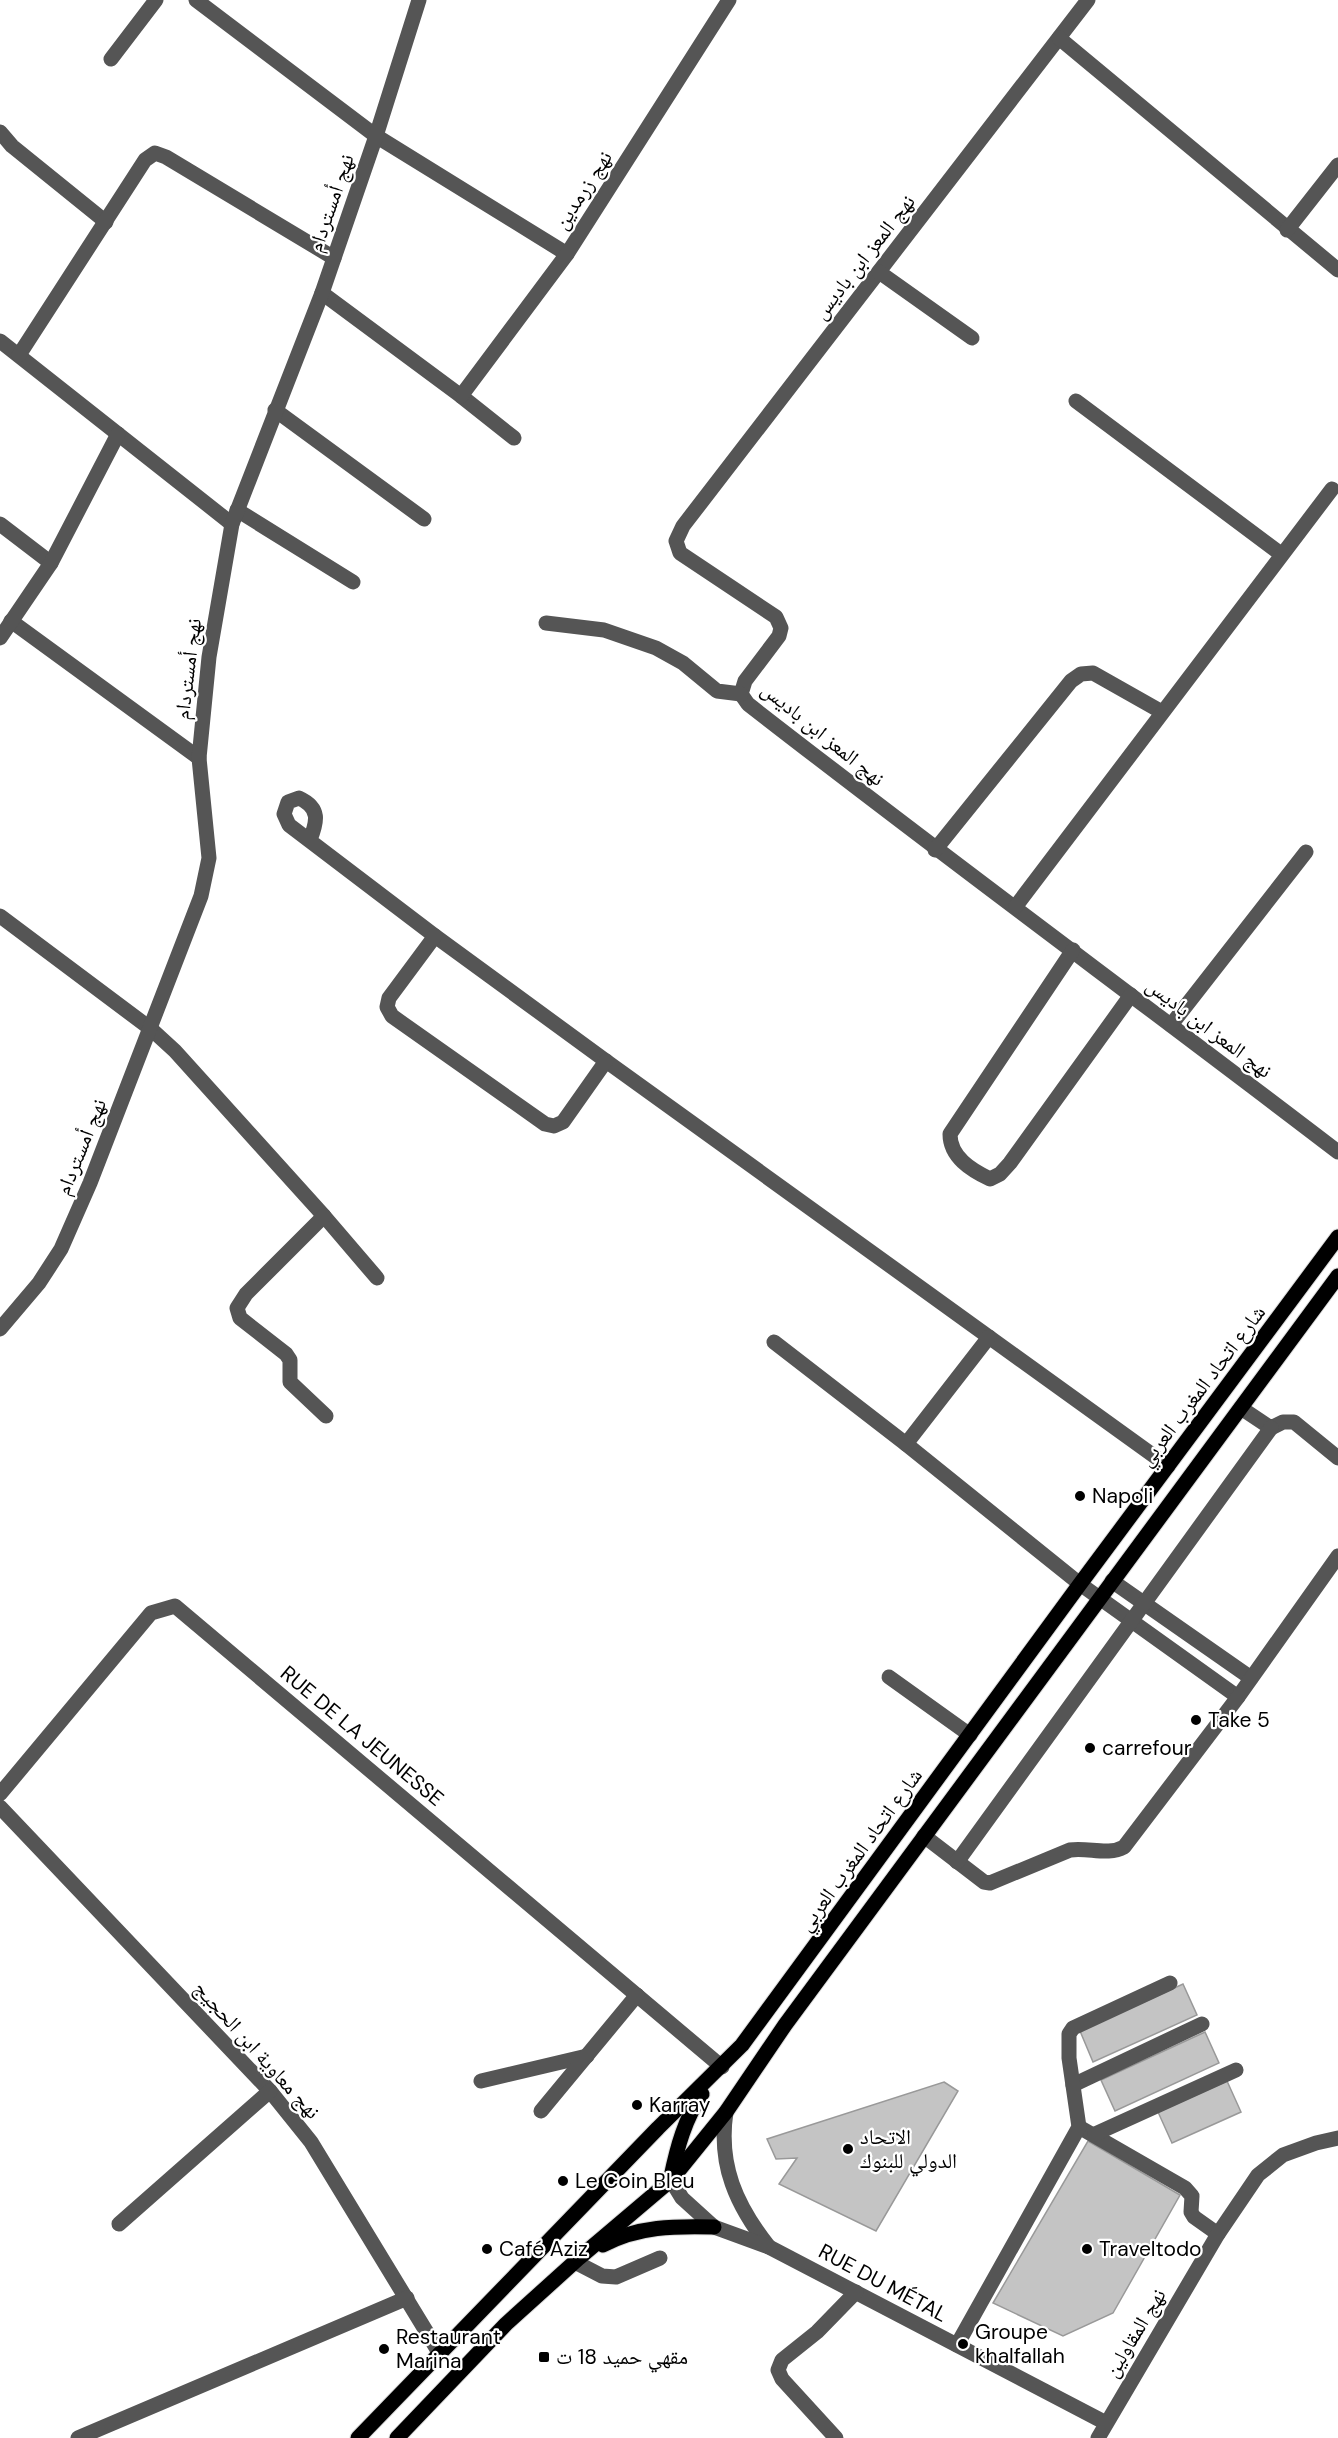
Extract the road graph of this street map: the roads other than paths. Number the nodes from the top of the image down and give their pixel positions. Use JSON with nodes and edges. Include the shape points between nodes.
{"nodes":[{"id":1,"x":156,"y":0,"type":"edge"},
{"id":2,"x":196,"y":0,"type":"edge"},
{"id":3,"x":419,"y":0,"type":"edge"},
{"id":4,"x":729,"y":0,"type":"edge"},
{"id":5,"x":1088,"y":0,"type":"edge"},
{"id":6,"x":1059,"y":38,"type":"junction"},
{"id":7,"x":111,"y":59,"type":"dead end"},
{"id":8,"x":0,"y":132,"type":"edge"},
{"id":9,"x":376,"y":136,"type":"junction"},
{"id":10,"x":1338,"y":165,"type":"edge"},
{"id":11,"x":106,"y":222,"type":"junction"},
{"id":12,"x":1287,"y":230,"type":"junction"},
{"id":13,"x":567,"y":254,"type":"junction"},
{"id":14,"x":334,"y":258,"type":"junction"},
{"id":15,"x":1338,"y":270,"type":"edge"},
{"id":16,"x":879,"y":272,"type":"junction"},
{"id":17,"x":322,"y":293,"type":"junction"},
{"id":18,"x":972,"y":338,"type":"dead end"},
{"id":19,"x":0,"y":341,"type":"edge"},
{"id":20,"x":19,"y":355,"type":"junction"},
{"id":21,"x":461,"y":396,"type":"junction"},
{"id":22,"x":1076,"y":401,"type":"dead end"},
{"id":23,"x":275,"y":410,"type":"junction"},
{"id":24,"x":118,"y":434,"type":"junction"},
{"id":25,"x":514,"y":438,"type":"dead end"},
{"id":26,"x":1332,"y":489,"type":"dead end"},
{"id":27,"x":235,"y":517,"type":"junction"},
{"id":28,"x":424,"y":519,"type":"dead end"},
{"id":29,"x":0,"y":524,"type":"edge"},
{"id":30,"x":1281,"y":554,"type":"junction"},
{"id":31,"x":51,"y":563,"type":"junction"},
{"id":32,"x":353,"y":582,"type":"dead end"},
{"id":33,"x":11,"y":621,"type":"junction"},
{"id":34,"x":546,"y":623,"type":"dead end"},
{"id":35,"x":0,"y":638,"type":"edge"},
{"id":36,"x":741,"y":694,"type":"junction"},
{"id":37,"x":1162,"y":712,"type":"junction"},
{"id":38,"x":199,"y":758,"type":"junction"},
{"id":39,"x":310,"y":840,"type":"dead end"},
{"id":40,"x":935,"y":850,"type":"junction"},
{"id":41,"x":1306,"y":852,"type":"dead end"},
{"id":42,"x":1016,"y":906,"type":"junction"},
{"id":43,"x":0,"y":916,"type":"edge"},
{"id":44,"x":435,"y":936,"type":"junction"},
{"id":45,"x":1073,"y":950,"type":"junction"},
{"id":46,"x":1131,"y":995,"type":"junction"},
{"id":47,"x":1171,"y":1025,"type":"junction"},
{"id":48,"x":151,"y":1029,"type":"junction"},
{"id":49,"x":606,"y":1061,"type":"junction"},
{"id":50,"x":1338,"y":1152,"type":"edge"},
{"id":51,"x":324,"y":1216,"type":"junction"},
{"id":52,"x":1338,"y":1237,"type":"edge"},
{"id":53,"x":1338,"y":1276,"type":"edge"},
{"id":54,"x":377,"y":1278,"type":"dead end"},
{"id":55,"x":0,"y":1329,"type":"edge"},
{"id":56,"x":989,"y":1337,"type":"junction"},
{"id":57,"x":774,"y":1342,"type":"dead end"},
{"id":58,"x":1241,"y":1408,"type":"junction"},
{"id":59,"x":326,"y":1416,"type":"dead end"},
{"id":60,"x":1271,"y":1428,"type":"junction"},
{"id":61,"x":906,"y":1444,"type":"junction"},
{"id":62,"x":1338,"y":1458,"type":"edge"},
{"id":63,"x":1168,"y":1466,"type":"junction"},
{"id":64,"x":1338,"y":1556,"type":"edge"},
{"id":65,"x":1113,"y":1581,"type":"junction"},
{"id":66,"x":1080,"y":1584,"type":"junction"},
{"id":67,"x":1099,"y":1598,"type":"junction"},
{"id":68,"x":1145,"y":1604,"type":"junction"},
{"id":69,"x":1132,"y":1622,"type":"junction"},
{"id":70,"x":888,"y":1677,"type":"dead end"},
{"id":71,"x":1251,"y":1678,"type":"junction"},
{"id":72,"x":1238,"y":1697,"type":"junction"},
{"id":73,"x":969,"y":1735,"type":"junction"},
{"id":74,"x":0,"y":1794,"type":"edge"},
{"id":75,"x":0,"y":1807,"type":"edge"},
{"id":76,"x":924,"y":1836,"type":"junction"},
{"id":77,"x":957,"y":1862,"type":"junction"},
{"id":78,"x":1170,"y":1983,"type":"dead end"},
{"id":79,"x":637,"y":1995,"type":"junction"},
{"id":80,"x":1202,"y":2024,"type":"dead end"},
{"id":81,"x":587,"y":2056,"type":"junction"},
{"id":82,"x":722,"y":2067,"type":"junction"},
{"id":83,"x":1236,"y":2070,"type":"dead end"},
{"id":84,"x":481,"y":2081,"type":"dead end"},
{"id":85,"x":1073,"y":2085,"type":"junction"},
{"id":86,"x":270,"y":2091,"type":"junction"},
{"id":87,"x":541,"y":2111,"type":"dead end"},
{"id":88,"x":726,"y":2112,"type":"junction"},
{"id":89,"x":1079,"y":2127,"type":"junction"},
{"id":90,"x":1095,"y":2134,"type":"junction"},
{"id":91,"x":1338,"y":2138,"type":"edge"},
{"id":92,"x":671,"y":2180,"type":"junction"},
{"id":93,"x":119,"y":2224,"type":"dead end"},
{"id":94,"x":714,"y":2227,"type":"junction"},
{"id":95,"x":1218,"y":2234,"type":"junction"},
{"id":96,"x":769,"y":2247,"type":"junction"},
{"id":97,"x":660,"y":2258,"type":"dead end"},
{"id":98,"x":577,"y":2260,"type":"junction"},
{"id":99,"x":856,"y":2292,"type":"junction"},
{"id":100,"x":407,"y":2298,"type":"junction"},
{"id":101,"x":957,"y":2345,"type":"junction"},
{"id":102,"x":440,"y":2354,"type":"junction"},
{"id":103,"x":1106,"y":2423,"type":"junction"},
{"id":104,"x":78,"y":2438,"type":"edge"},
{"id":105,"x":358,"y":2438,"type":"edge"},
{"id":106,"x":397,"y":2438,"type":"edge"},
{"id":107,"x":836,"y":2438,"type":"edge"},
{"id":108,"x":1098,"y":2438,"type":"edge"}],
"edges":[{"from":1,"to":7,"type":"street"},
{"from":2,"to":9,"type":"street"},
{"from":3,"to":9,"type":"street","name":"نهج أمستردام"},
{"from":4,"to":13,"type":"street","name":"نهج زرمدين"},
{"from":5,"to":6,"type":"street","name":"نهج المعز ابن باديس"},
{"from":6,"to":12,"type":"street"},
{"from":6,"to":16,"type":"street","name":"نهج المعز ابن باديس"},
{"from":8,"to":11,"type":"street"},
{"from":9,"to":13,"type":"street"},
{"from":9,"to":14,"type":"street","name":"نهج أمستردام"},
{"from":10,"to":12,"type":"street"},
{"from":11,"to":14,"type":"street","via":[[145,160],[155,153]]},
{"from":11,"to":20,"type":"street"},
{"from":12,"to":15,"type":"street"},
{"from":13,"to":21,"type":"street","name":"نهج زرمدين"},
{"from":14,"to":17,"type":"street","name":"نهج أمستردام"},
{"from":16,"to":18,"type":"street"},
{"from":16,"to":36,"type":"street","name":"نهج المعز ابن باديس","via":[[683,526],[676,541],[680,553],[776,617],[781,628],[745,681]]},
{"from":17,"to":21,"type":"street"},
{"from":17,"to":23,"type":"street","name":"نهج أمستردام"},
{"from":19,"to":20,"type":"street"},
{"from":20,"to":24,"type":"street"},
{"from":21,"to":25,"type":"street"},
{"from":22,"to":30,"type":"street"},
{"from":23,"to":27,"type":"street","name":"نهج أمستردام"},
{"from":23,"to":28,"type":"street"},
{"from":24,"to":27,"type":"street"},
{"from":24,"to":31,"type":"street"},
{"from":26,"to":30,"type":"street"},
{"from":27,"to":32,"type":"street"},
{"from":27,"to":38,"type":"street","name":"نهج أمستردام","via":[[209,657]]},
{"from":29,"to":31,"type":"street"},
{"from":30,"to":37,"type":"street"},
{"from":31,"to":33,"type":"street"},
{"from":33,"to":35,"type":"street"},
{"from":33,"to":38,"type":"street"},
{"from":34,"to":36,"type":"street","via":[[604,630],[634,639],[683,663],[717,691]]},
{"from":36,"to":40,"type":"street","name":"نهج المعز ابن باديس","via":[[748,704]]},
{"from":37,"to":40,"type":"street","via":[[1093,673],[1071,681]]},
{"from":37,"to":42,"type":"street"},
{"from":38,"to":48,"type":"street","name":"نهج أمستردام","via":[[207,874]]},
{"from":39,"to":44,"type":"street"},
{"from":40,"to":42,"type":"street","name":"نهج المعز ابن باديس"},
{"from":41,"to":47,"type":"street"},
{"from":42,"to":45,"type":"street","name":"نهج المعز ابن باديس"},
{"from":43,"to":48,"type":"street"},
{"from":44,"to":49,"type":"street"},
{"from":44,"to":49,"type":"street","via":[[389,998],[387,1007],[392,1016],[545,1124],[554,1126],[563,1122]]},
{"from":45,"to":46,"type":"street","name":"نهج المعز ابن باديس"},
{"from":45,"to":46,"type":"street","via":[[950,1134],[954,1154],[990,1179],[1000,1174]]},
{"from":46,"to":47,"type":"street","name":"نهج المعز ابن باديس"},
{"from":47,"to":50,"type":"street","name":"نهج المعز ابن باديس"},
{"from":48,"to":51,"type":"street","via":[[186,1062]]},
{"from":48,"to":55,"type":"street","name":"نهج أمستردام","via":[[60,1249],[39,1283]]},
{"from":49,"to":56,"type":"street"},
{"from":51,"to":54,"type":"street"},
{"from":51,"to":59,"type":"street","via":[[246,1294],[237,1308],[240,1318],[286,1354],[290,1360],[290,1382]]},
{"from":52,"to":63,"type":"main road","name":"شارع اتحاد المغرب العربي"},
{"from":53,"to":58,"type":"main road","name":"شارع اتحاد المغرب العربي"},
{"from":56,"to":61,"type":"street"},
{"from":56,"to":63,"type":"street"},
{"from":57,"to":61,"type":"street"},
{"from":58,"to":60,"type":"street"},
{"from":58,"to":65,"type":"main road","name":"شارع اتحاد المغرب العربي"},
{"from":60,"to":62,"type":"street","via":[[1294,1422]]},
{"from":60,"to":68,"type":"street"},
{"from":61,"to":66,"type":"street"},
{"from":63,"to":66,"type":"main road","name":"شارع اتحاد المغرب العربي"},
{"from":64,"to":71,"type":"street"},
{"from":65,"to":67,"type":"main road","name":"شارع اتحاد المغرب العربي"},
{"from":65,"to":68,"type":"street"},
{"from":66,"to":67,"type":"street"},
{"from":66,"to":73,"type":"main road","name":"شارع اتحاد المغرب العربي"},
{"from":67,"to":69,"type":"street"},
{"from":67,"to":76,"type":"main road","name":"شارع اتحاد المغرب العربي"},
{"from":68,"to":69,"type":"street"},
{"from":68,"to":71,"type":"street"},
{"from":69,"to":72,"type":"street"},
{"from":69,"to":77,"type":"street"},
{"from":70,"to":73,"type":"street"},
{"from":71,"to":72,"type":"street"},
{"from":72,"to":77,"type":"street","via":[[1124,1847],[1112,1851],[1070,1850],[990,1883]]},
{"from":73,"to":82,"type":"main road","name":"شارع اتحاد المغرب العربي"},
{"from":74,"to":79,"type":"street","name":"RUE DE LA JEUNESSE","via":[[151,1613],[175,1606]]},
{"from":75,"to":86,"type":"street","name":"نهج معاوية ابن الحجيج"},
{"from":76,"to":77,"type":"street"},
{"from":76,"to":88,"type":"main road","name":"شارع اتحاد المغرب العربي"},
{"from":78,"to":85,"type":"street","via":[[1073,2028],[1069,2034],[1069,2058]]},
{"from":79,"to":81,"type":"street"},
{"from":79,"to":82,"type":"street","name":"RUE DE LA JEUNESSE"},
{"from":80,"to":85,"type":"street"},
{"from":81,"to":84,"type":"street"},
{"from":81,"to":87,"type":"street"},
{"from":82,"to":92,"type":"main road","via":[[691,2113]]},
{"from":82,"to":102,"type":"main road","name":"شارع اتحاد المغرب العربي"},
{"from":83,"to":90,"type":"street"},
{"from":85,"to":89,"type":"street"},
{"from":86,"to":93,"type":"street"},
{"from":86,"to":100,"type":"street","name":"نهج معاوية ابن الحجيج","via":[[311,2142]]},
{"from":88,"to":92,"type":"main road","name":"شارع اتحاد المغرب العربي"},
{"from":88,"to":96,"type":"street","name":"RUE DU MÉTAL","via":[[723,2134],[732,2189],[743,2212]]},
{"from":89,"to":90,"type":"street"},
{"from":89,"to":101,"type":"street"},
{"from":90,"to":95,"type":"street","via":[[1185,2188],[1192,2196],[1194,2217]]},
{"from":91,"to":95,"type":"street","name":"نهج المقاولين","via":[[1283,2155],[1258,2175]]},
{"from":92,"to":94,"type":"street","name":"RUE DU MÉTAL","via":[[682,2198]]},
{"from":92,"to":98,"type":"main road","name":"شارع اتحاد المغرب العربي"},
{"from":94,"to":96,"type":"street","name":"RUE DU MÉTAL"},
{"from":94,"to":98,"type":"main road","via":[[647,2229],[616,2238]]},
{"from":95,"to":103,"type":"street","name":"نهج المقاولين"},
{"from":96,"to":99,"type":"street","name":"RUE DU MÉTAL"},
{"from":97,"to":98,"type":"street","via":[[616,2277],[602,2277]]},
{"from":98,"to":106,"type":"main road","name":"شارع اتحاد المغرب العربي","via":[[506,2324]]},
{"from":99,"to":101,"type":"street","name":"RUE DU MÉTAL"},
{"from":99,"to":107,"type":"street","via":[[817,2332],[782,2360],[778,2370]]},
{"from":100,"to":102,"type":"street","name":"نهج معاوية ابن الحجيج"},
{"from":100,"to":104,"type":"street"},
{"from":101,"to":103,"type":"street","name":"RUE DU MÉTAL"},
{"from":102,"to":105,"type":"main road","name":"شارع اتحاد المغرب العربي"},
{"from":103,"to":108,"type":"street","name":"نهج المقاولين"}]}
